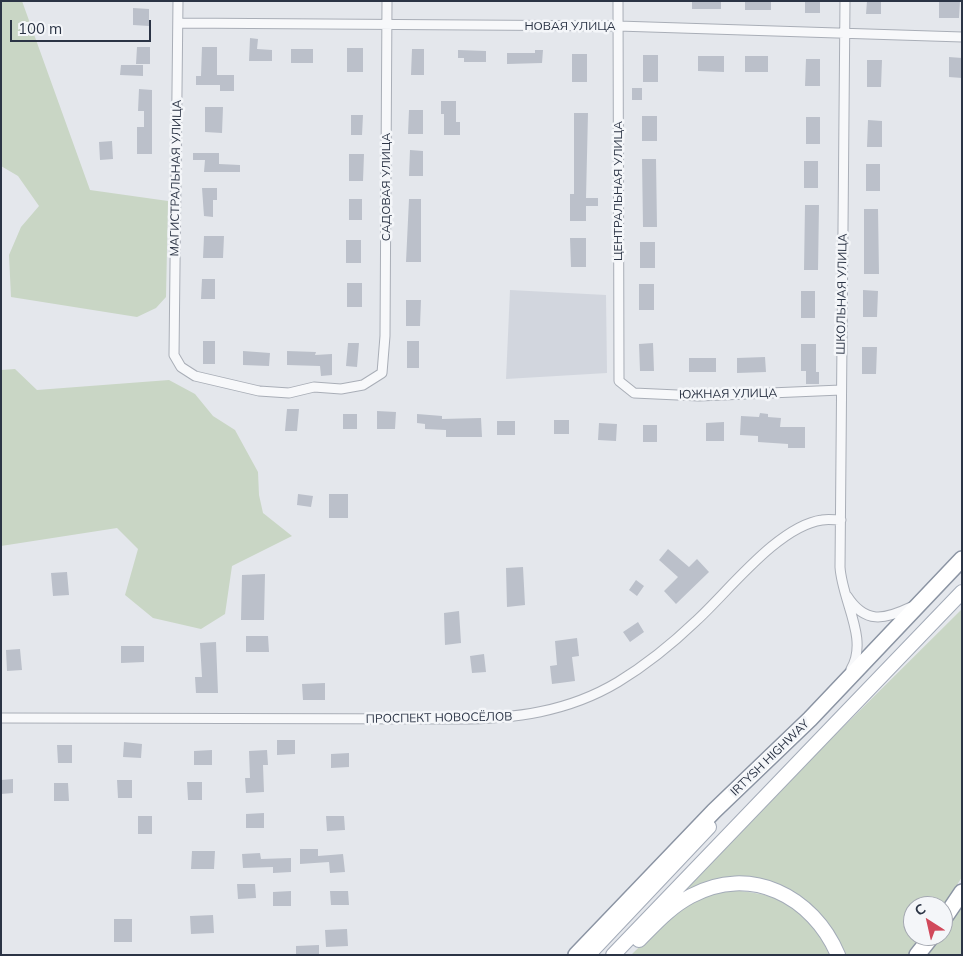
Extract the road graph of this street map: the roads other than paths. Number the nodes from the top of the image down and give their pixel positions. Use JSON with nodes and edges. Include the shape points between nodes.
{"nodes":[{"id":1,"x":178,"y":1,"type":"edge"},
{"id":2,"x":387,"y":1,"type":"edge"},
{"id":3,"x":618,"y":1,"type":"edge"},
{"id":4,"x":845,"y":1,"type":"edge"},
{"id":5,"x":178,"y":24,"type":"junction"},
{"id":6,"x":387,"y":26,"type":"junction"},
{"id":7,"x":618,"y":26,"type":"junction"},
{"id":8,"x":845,"y":32,"type":"junction"},
{"id":9,"x":962,"y":37,"type":"edge"},
{"id":10,"x":382,"y":373,"type":"joint"},
{"id":11,"x":619,"y":381,"type":"joint"},
{"id":12,"x":841,"y":390,"type":"junction"},
{"id":13,"x":841,"y":520,"type":"junction"},
{"id":14,"x":962,"y":559,"type":"edge"},
{"id":15,"x":842,"y":588,"type":"junction"},
{"id":16,"x":962,"y":592,"type":"edge"},
{"id":17,"x":920,"y":603,"type":"junction"},
{"id":18,"x":840,"y":688,"type":"junction"},
{"id":19,"x":1,"y":718,"type":"edge"},
{"id":20,"x":810,"y":719,"type":"junction"},
{"id":21,"x":962,"y":892,"type":"edge"},
{"id":22,"x":953,"y":905,"type":"edge"},
{"id":23,"x":576,"y":955,"type":"edge"},
{"id":24,"x":588,"y":955,"type":"edge"},
{"id":25,"x":613,"y":955,"type":"edge"},
{"id":26,"x":624,"y":955,"type":"edge"},
{"id":27,"x":838,"y":955,"type":"edge"}],
"edges":[{"from":1,"to":5,"type":"street","name":"МАГИСТРАЛЬНАЯ УЛИЦА"},
{"from":2,"to":6,"type":"street","name":"САДОВАЯ УЛИЦА"},
{"from":3,"to":7,"type":"street","name":"ЦЕНТРАЛЬНАЯ УЛИЦА"},
{"from":4,"to":8,"type":"street","name":"ШКОЛЬНАЯ УЛИЦА"},
{"from":5,"to":6,"type":"street","name":"НОВАЯ УЛИЦА"},
{"from":5,"to":10,"type":"street","name":"МАГИСТРАЛЬНАЯ УЛИЦА","via":[[174,355],[181,367],[195,376],[259,391],[289,393],[314,387],[341,389],[363,385]]},
{"from":6,"to":7,"type":"street","name":"НОВАЯ УЛИЦА"},
{"from":6,"to":10,"type":"street","name":"САДОВАЯ УЛИЦА"},
{"from":7,"to":8,"type":"street","name":"НОВАЯ УЛИЦА"},
{"from":7,"to":11,"type":"street","name":"ЦЕНТРАЛЬНАЯ УЛИЦА"},
{"from":8,"to":9,"type":"street","name":"НОВАЯ УЛИЦА"},
{"from":8,"to":12,"type":"street","name":"ШКОЛЬНАЯ УЛИЦА"},
{"from":11,"to":12,"type":"street","name":"ЮЖНАЯ УЛИЦА","via":[[634,393],[699,396]]},
{"from":12,"to":13,"type":"street","name":"ШКОЛЬНАЯ УЛИЦА"},
{"from":13,"to":15,"type":"street","name":"ШКОЛЬНАЯ УЛИЦА"},
{"from":13,"to":19,"type":"street","name":"ПРОСПЕКТ НОВОСЁЛОВ","via":[[822,520],[785,537],[738,578],[698,620],[644,664],[592,696],[544,712],[457,719]]},
{"from":14,"to":17,"type":"highway","name":"IRTYSH HIGHWAY"},
{"from":15,"to":17,"type":"street","via":[[854,607],[872,617],[895,615]]},
{"from":15,"to":18,"type":"street","name":"ШКОЛЬНАЯ УЛИЦА","via":[[858,652]]},
{"from":16,"to":25,"type":"main road"},
{"from":17,"to":18,"type":"highway","name":"IRTYSH HIGHWAY"},
{"from":18,"to":20,"type":"highway","name":"IRTYSH HIGHWAY"},
{"from":20,"to":23,"type":"highway","name":"IRTYSH HIGHWAY","via":[[714,811]]},
{"from":20,"to":24,"type":"main road"},
{"from":21,"to":22,"type":"highway"},
{"from":26,"to":27,"type":"main road","via":[[678,904],[704,890],[737,884],[764,887],[804,906],[826,930]]}]}
